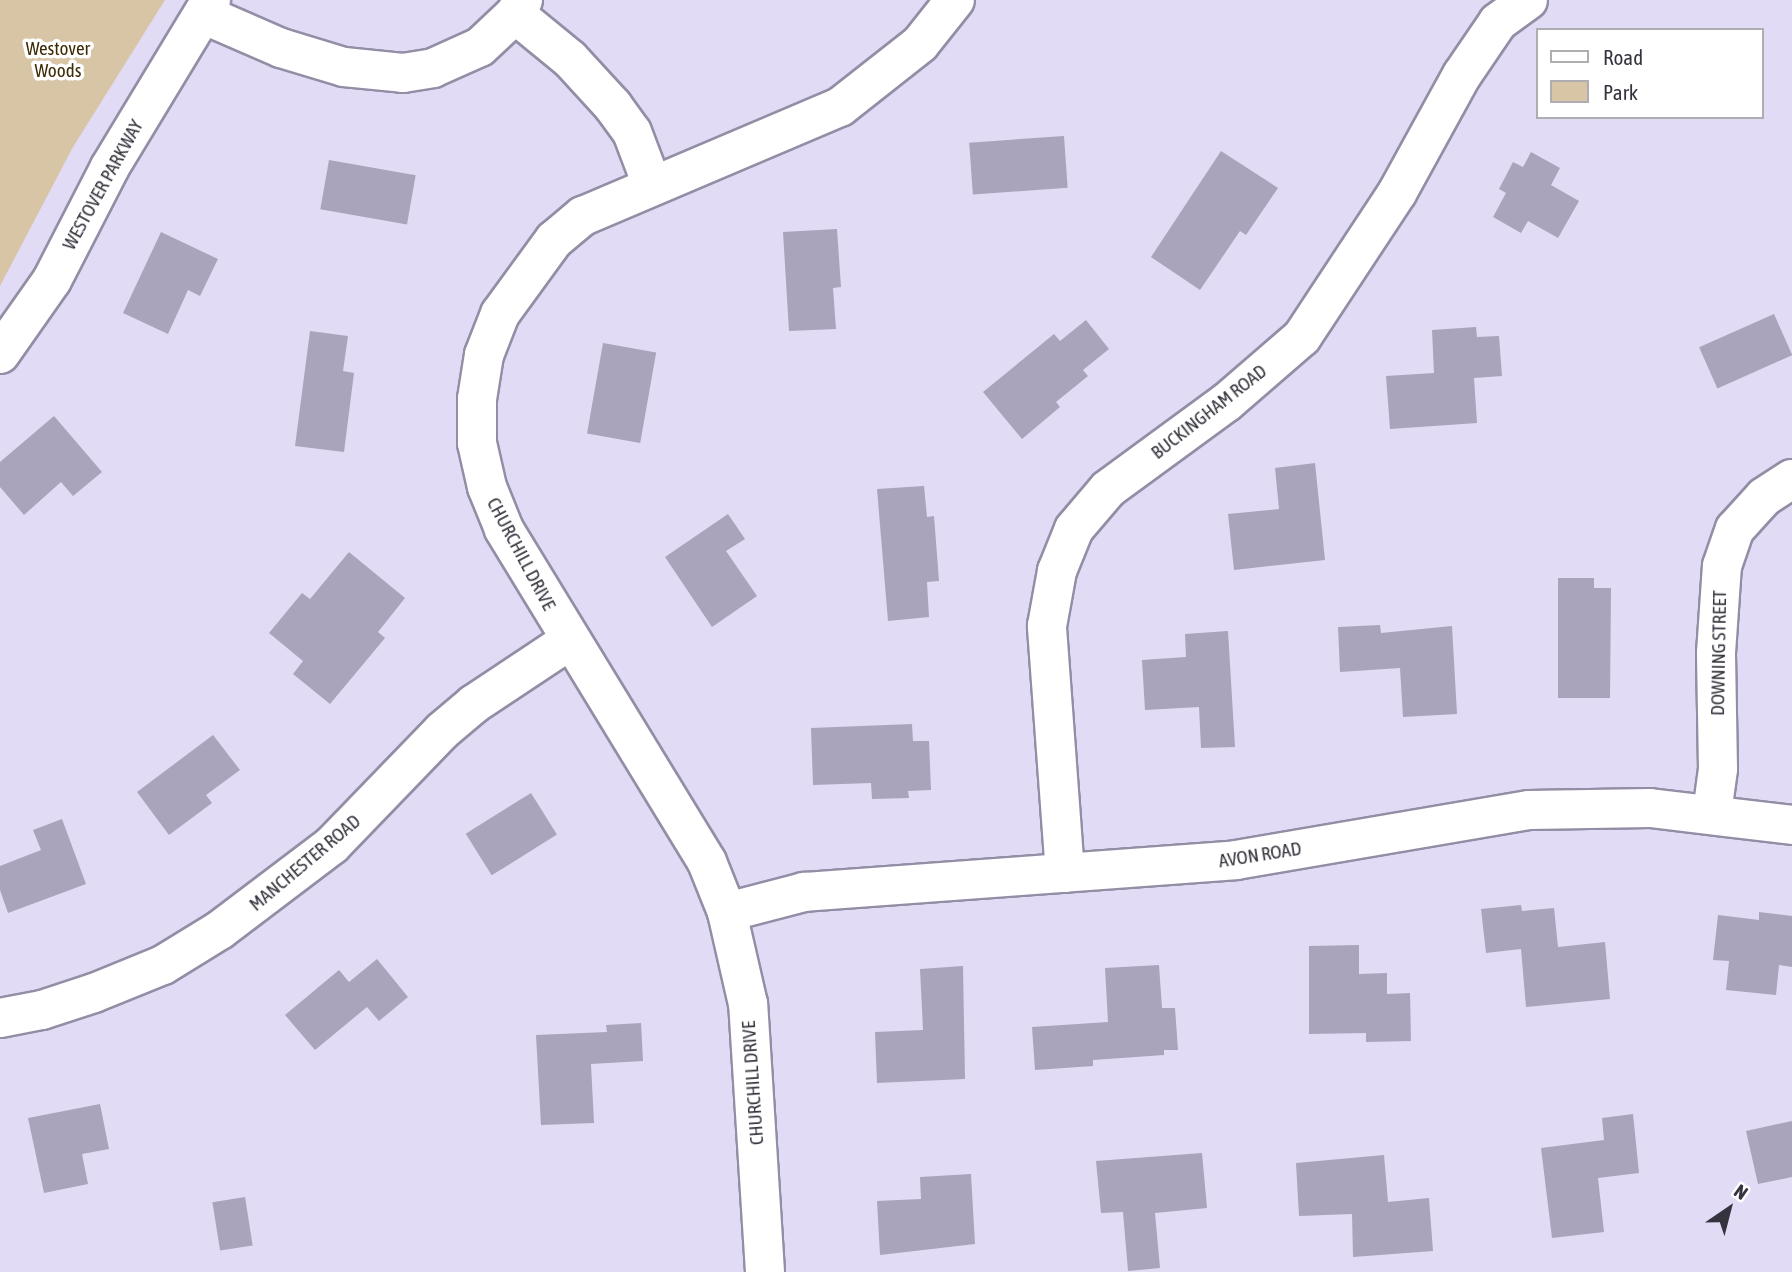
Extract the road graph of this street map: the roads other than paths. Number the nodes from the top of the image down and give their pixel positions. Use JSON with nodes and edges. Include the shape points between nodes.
{"nodes":[{"id":1,"x":955,"y":0,"type":"edge"},
{"id":2,"x":1528,"y":0,"type":"edge"},
{"id":3,"x":208,"y":7,"type":"edge"},
{"id":4,"x":519,"y":7,"type":"edge"},
{"id":5,"x":652,"y":185,"type":"junction"},
{"id":6,"x":0,"y":354,"type":"edge"},
{"id":7,"x":1792,"y":479,"type":"edge"},
{"id":8,"x":569,"y":641,"type":"junction"},
{"id":9,"x":1712,"y":813,"type":"junction"},
{"id":10,"x":1792,"y":825,"type":"edge"},
{"id":11,"x":1065,"y":873,"type":"junction"},
{"id":12,"x":727,"y":912,"type":"junction"},
{"id":13,"x":0,"y":1018,"type":"edge"},
{"id":14,"x":765,"y":1272,"type":"edge"}],
"edges":[{"from":1,"to":5,"type":"street","name":"CHURCHILL DRIVE","via":[[920,44],[840,107]]},
{"from":2,"to":11,"type":"street","name":"BUCKINGHAM ROAD","via":[[1498,22],[1462,75],[1396,193],[1301,337],[1227,402],[1108,489],[1074,529],[1057,571],[1047,626]]},
{"from":3,"to":4,"type":"street","name":"WESTOVER PARKWAY","via":[[281,48],[383,74],[457,60],[480,47]]},
{"from":3,"to":6,"type":"street","name":"WESTOVER PARKWAY","via":[[128,135],[32,315]]},
{"from":4,"to":5,"type":"street","name":"WESTOVER PARKWAY","via":[[613,106],[632,132]]},
{"from":5,"to":8,"type":"street","name":"CHURCHILL DRIVE","via":[[583,216],[554,240],[500,314],[484,355],[477,398],[477,443],[486,487],[527,574]]},
{"from":7,"to":9,"type":"street","name":"DOWNING STREET","via":[[1764,497],[1735,530],[1722,566],[1716,653],[1718,769]]},
{"from":8,"to":12,"type":"street","name":"CHURCHILL DRIVE","via":[[707,862]]},
{"from":8,"to":13,"type":"street","name":"MANCHESTER ROAD","via":[[474,704],[332,845],[220,930],[163,965],[94,993]]},
{"from":9,"to":10,"type":"street","name":"AVON ROAD"},
{"from":9,"to":11,"type":"street","name":"AVON ROAD","via":[[1588,806],[1529,810],[1236,860]]},
{"from":11,"to":12,"type":"street","name":"AVON ROAD","via":[[804,892]]},
{"from":12,"to":14,"type":"street","name":"CHURCHILL DRIVE","via":[[748,1004]]}]}
